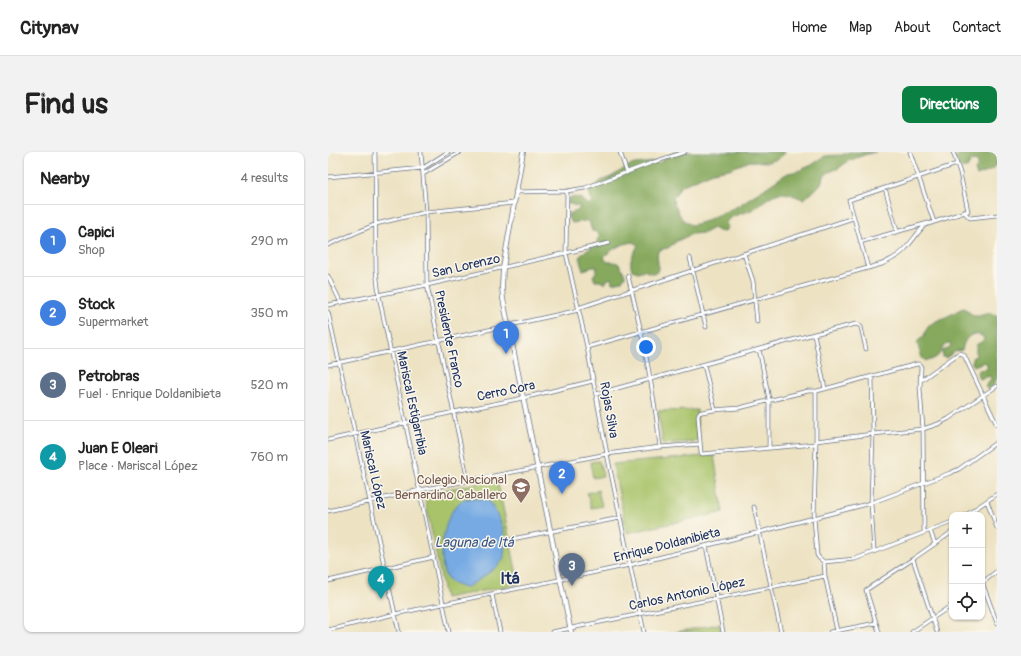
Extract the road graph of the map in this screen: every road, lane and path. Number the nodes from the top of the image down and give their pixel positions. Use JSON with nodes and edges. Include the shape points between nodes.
{"nodes":[{"id":1,"x":375,"y":152,"type":"edge"},
{"id":2,"x":422,"y":152,"type":"edge"},
{"id":3,"x":448,"y":152,"type":"edge"},
{"id":4,"x":460,"y":152,"type":"edge"},
{"id":5,"x":523,"y":152,"type":"edge"},
{"id":6,"x":620,"y":152,"type":"edge"},
{"id":7,"x":685,"y":152,"type":"edge"},
{"id":8,"x":910,"y":152,"type":"edge"},
{"id":9,"x":953,"y":152,"type":"edge"},
{"id":10,"x":679,"y":153,"type":"edge"},
{"id":11,"x":957,"y":164,"type":"junction"},
{"id":12,"x":423,"y":168,"type":"junction"},
{"id":13,"x":376,"y":172,"type":"junction"},
{"id":14,"x":627,"y":173,"type":"junction"},
{"id":15,"x":423,"y":174,"type":"junction"},
{"id":16,"x":918,"y":176,"type":"junction"},
{"id":17,"x":328,"y":177,"type":"edge"},
{"id":18,"x":885,"y":188,"type":"junction"},
{"id":19,"x":567,"y":191,"type":"junction"},
{"id":20,"x":515,"y":192,"type":"junction"},
{"id":21,"x":514,"y":203,"type":"junction"},
{"id":22,"x":426,"y":212,"type":"junction"},
{"id":23,"x":964,"y":212,"type":"junction"},
{"id":24,"x":997,"y":215,"type":"edge"},
{"id":25,"x":853,"y":218,"type":"junction"},
{"id":26,"x":932,"y":222,"type":"junction"},
{"id":27,"x":376,"y":224,"type":"junction"},
{"id":28,"x":897,"y":231,"type":"junction"},
{"id":29,"x":860,"y":242,"type":"junction"},
{"id":30,"x":609,"y":243,"type":"dead end"},
{"id":31,"x":328,"y":245,"type":"edge"},
{"id":32,"x":566,"y":253,"type":"junction"},
{"id":33,"x":744,"y":254,"type":"junction"},
{"id":34,"x":690,"y":258,"type":"dead end"},
{"id":35,"x":503,"y":268,"type":"junction"},
{"id":36,"x":868,"y":268,"type":"junction"},
{"id":37,"x":692,"y":271,"type":"junction"},
{"id":38,"x":328,"y":276,"type":"edge"},
{"id":39,"x":628,"y":276,"type":"dead end"},
{"id":40,"x":428,"y":285,"type":"junction"},
{"id":41,"x":632,"y":291,"type":"junction"},
{"id":42,"x":379,"y":296,"type":"junction"},
{"id":43,"x":754,"y":300,"type":"junction"},
{"id":44,"x":341,"y":303,"type":"junction"},
{"id":45,"x":328,"y":305,"type":"edge"},
{"id":46,"x":579,"y":309,"type":"junction"},
{"id":47,"x":328,"y":312,"type":"edge"},
{"id":48,"x":702,"y":314,"type":"junction"},
{"id":49,"x":757,"y":322,"type":"dead end"},
{"id":50,"x":508,"y":325,"type":"junction"},
{"id":51,"x":706,"y":328,"type":"dead end"},
{"id":52,"x":641,"y":331,"type":"junction"},
{"id":53,"x":814,"y":334,"type":"junction"},
{"id":54,"x":439,"y":341,"type":"junction"},
{"id":55,"x":587,"y":347,"type":"junction"},
{"id":56,"x":866,"y":349,"type":"dead end"},
{"id":57,"x":759,"y":350,"type":"junction"},
{"id":58,"x":391,"y":351,"type":"junction"},
{"id":59,"x":339,"y":362,"type":"junction"},
{"id":60,"x":328,"y":365,"type":"edge"},
{"id":61,"x":704,"y":365,"type":"junction"},
{"id":62,"x":872,"y":376,"type":"junction"},
{"id":63,"x":650,"y":379,"type":"junction"},
{"id":64,"x":594,"y":381,"type":"junction"},
{"id":65,"x":920,"y":381,"type":"junction"},
{"id":66,"x":997,"y":386,"type":"edge"},
{"id":67,"x":825,"y":389,"type":"junction"},
{"id":68,"x":816,"y":391,"type":"junction"},
{"id":69,"x":596,"y":394,"type":"junction"},
{"id":70,"x":983,"y":395,"type":"junction"},
{"id":71,"x":523,"y":398,"type":"junction"},
{"id":72,"x":770,"y":401,"type":"junction"},
{"id":73,"x":715,"y":410,"type":"junction"},
{"id":74,"x":454,"y":412,"type":"junction"},
{"id":75,"x":406,"y":423,"type":"junction"},
{"id":76,"x":997,"y":425,"type":"edge"},
{"id":77,"x":923,"y":429,"type":"junction"},
{"id":78,"x":355,"y":434,"type":"junction"},
{"id":79,"x":873,"y":434,"type":"junction"},
{"id":80,"x":328,"y":440,"type":"edge"},
{"id":81,"x":997,"y":442,"type":"edge"},
{"id":82,"x":816,"y":443,"type":"junction"},
{"id":83,"x":700,"y":444,"type":"junction"},
{"id":84,"x":660,"y":447,"type":"junction"},
{"id":85,"x":769,"y":448,"type":"junction"},
{"id":86,"x":607,"y":454,"type":"junction"},
{"id":87,"x":538,"y":467,"type":"junction"},
{"id":88,"x":468,"y":481,"type":"junction"},
{"id":89,"x":924,"y":483,"type":"junction"},
{"id":90,"x":420,"y":490,"type":"junction"},
{"id":91,"x":997,"y":494,"type":"edge"},
{"id":92,"x":370,"y":501,"type":"junction"},
{"id":93,"x":987,"y":501,"type":"junction"},
{"id":94,"x":871,"y":503,"type":"junction"},
{"id":95,"x":754,"y":507,"type":"dead end"},
{"id":96,"x":328,"y":511,"type":"edge"},
{"id":97,"x":970,"y":512,"type":"edge"},
{"id":98,"x":620,"y":518,"type":"junction"},
{"id":99,"x":814,"y":518,"type":"junction"},
{"id":100,"x":949,"y":523,"type":"edge"},
{"id":101,"x":997,"y":528,"type":"edge"},
{"id":102,"x":930,"y":530,"type":"junction"},
{"id":103,"x":551,"y":531,"type":"junction"},
{"id":104,"x":760,"y":532,"type":"junction"},
{"id":105,"x":924,"y":532,"type":"junction"},
{"id":106,"x":949,"y":534,"type":"edge"},
{"id":107,"x":512,"y":539,"type":"dead end"},
{"id":108,"x":935,"y":544,"type":"junction"},
{"id":109,"x":706,"y":546,"type":"junction"},
{"id":110,"x":874,"y":552,"type":"junction"},
{"id":111,"x":434,"y":557,"type":"junction"},
{"id":112,"x":913,"y":559,"type":"junction"},
{"id":113,"x":824,"y":562,"type":"junction"},
{"id":114,"x":630,"y":565,"type":"junction"},
{"id":115,"x":385,"y":568,"type":"junction"},
{"id":116,"x":997,"y":572,"type":"edge"},
{"id":117,"x":825,"y":576,"type":"junction"},
{"id":118,"x":561,"y":580,"type":"junction"},
{"id":119,"x":328,"y":581,"type":"edge"},
{"id":120,"x":985,"y":581,"type":"edge"},
{"id":121,"x":982,"y":584,"type":"edge"},
{"id":122,"x":771,"y":587,"type":"junction"},
{"id":123,"x":492,"y":594,"type":"junction"},
{"id":124,"x":716,"y":598,"type":"junction"},
{"id":125,"x":443,"y":604,"type":"junction"},
{"id":126,"x":949,"y":607,"type":"edge"},
{"id":127,"x":395,"y":614,"type":"junction"},
{"id":128,"x":640,"y":614,"type":"junction"},
{"id":129,"x":932,"y":618,"type":"junction"},
{"id":130,"x":876,"y":622,"type":"junction"},
{"id":131,"x":997,"y":624,"type":"edge"},
{"id":132,"x":328,"y":630,"type":"edge"},
{"id":133,"x":570,"y":630,"type":"edge"},
{"id":134,"x":837,"y":630,"type":"junction"},
{"id":135,"x":399,"y":632,"type":"edge"},
{"id":136,"x":449,"y":632,"type":"edge"},
{"id":137,"x":500,"y":632,"type":"edge"},
{"id":138,"x":552,"y":632,"type":"edge"},
{"id":139,"x":644,"y":632,"type":"edge"},
{"id":140,"x":723,"y":632,"type":"edge"},
{"id":141,"x":780,"y":632,"type":"edge"},
{"id":142,"x":830,"y":632,"type":"edge"},
{"id":143,"x":879,"y":632,"type":"edge"},
{"id":144,"x":912,"y":632,"type":"edge"},
{"id":145,"x":937,"y":632,"type":"edge"}],
"edges":[{"from":1,"to":13,"type":"street","name":"Mariscal Estigarribia"},
{"from":2,"to":12,"type":"street","name":"Presidente Franco"},
{"from":3,"to":12,"type":"street"},
{"from":4,"to":15,"type":"street"},
{"from":5,"to":20,"type":"main road"},
{"from":6,"to":14,"type":"street"},
{"from":7,"to":10,"type":"street"},
{"from":8,"to":16,"type":"street"},
{"from":9,"to":11,"type":"street"},
{"from":10,"to":14,"type":"street"},
{"from":11,"to":16,"type":"street"},
{"from":11,"to":23,"type":"street","via":[[968,211]]},
{"from":12,"to":13,"type":"street"},
{"from":12,"to":15,"type":"street","name":"Presidente Franco"},
{"from":13,"to":17,"type":"street"},
{"from":13,"to":27,"type":"street","name":"Mariscal Estigarribia"},
{"from":14,"to":19,"type":"street","via":[[585,188]]},
{"from":15,"to":22,"type":"street","name":"Presidente Franco"},
{"from":16,"to":18,"type":"street"},
{"from":16,"to":26,"type":"street"},
{"from":18,"to":25,"type":"street","via":[[849,200]]},
{"from":18,"to":28,"type":"street"},
{"from":19,"to":20,"type":"street"},
{"from":19,"to":32,"type":"street","name":"Rojas Silva"},
{"from":20,"to":21,"type":"main road"},
{"from":21,"to":22,"type":"street"},
{"from":21,"to":35,"type":"main road"},
{"from":22,"to":27,"type":"street"},
{"from":22,"to":40,"type":"street","name":"Presidente Franco"},
{"from":23,"to":24,"type":"street","via":[[970,218]]},
{"from":23,"to":26,"type":"street"},
{"from":25,"to":29,"type":"street"},
{"from":25,"to":33,"type":"street"},
{"from":26,"to":28,"type":"street"},
{"from":26,"to":36,"type":"street","via":[[925,225],[898,256]]},
{"from":27,"to":31,"type":"street"},
{"from":27,"to":42,"type":"street","name":"Mariscal Estigarribia"},
{"from":28,"to":29,"type":"street"},
{"from":29,"to":36,"type":"street"},
{"from":30,"to":32,"type":"street","name":"San Lorenzo"},
{"from":32,"to":35,"type":"street","name":"San Lorenzo"},
{"from":32,"to":46,"type":"street","name":"Rojas Silva"},
{"from":33,"to":37,"type":"street"},
{"from":33,"to":43,"type":"street","via":[[753,281]]},
{"from":34,"to":37,"type":"street"},
{"from":35,"to":40,"type":"street","name":"San Lorenzo"},
{"from":35,"to":50,"type":"main road","via":[[503,299]]},
{"from":36,"to":43,"type":"street"},
{"from":37,"to":41,"type":"street"},
{"from":37,"to":48,"type":"street"},
{"from":38,"to":44,"type":"street"},
{"from":39,"to":41,"type":"street"},
{"from":40,"to":42,"type":"street","name":"San Lorenzo"},
{"from":40,"to":54,"type":"street","name":"Presidente Franco"},
{"from":41,"to":46,"type":"street"},
{"from":41,"to":52,"type":"street"},
{"from":42,"to":44,"type":"street","name":"San Lorenzo"},
{"from":42,"to":58,"type":"street","name":"Mariscal Estigarribia"},
{"from":43,"to":48,"type":"street"},
{"from":43,"to":49,"type":"street"},
{"from":44,"to":45,"type":"street","name":"San Lorenzo"},
{"from":46,"to":50,"type":"street"},
{"from":46,"to":55,"type":"street","name":"Rojas Silva"},
{"from":47,"to":59,"type":"street","name":"Mariscal López"},
{"from":48,"to":51,"type":"street"},
{"from":48,"to":52,"type":"street"},
{"from":50,"to":54,"type":"street"},
{"from":50,"to":71,"type":"main road"},
{"from":52,"to":55,"type":"street"},
{"from":52,"to":63,"type":"street"},
{"from":53,"to":56,"type":"street","via":[[859,324]]},
{"from":53,"to":57,"type":"street"},
{"from":53,"to":67,"type":"street"},
{"from":54,"to":58,"type":"street"},
{"from":54,"to":74,"type":"street","name":"Presidente Franco"},
{"from":55,"to":64,"type":"street","name":"Rojas Silva"},
{"from":57,"to":61,"type":"street"},
{"from":57,"to":72,"type":"street"},
{"from":58,"to":59,"type":"street"},
{"from":58,"to":75,"type":"street","name":"Mariscal Estigarribia"},
{"from":59,"to":60,"type":"street"},
{"from":59,"to":78,"type":"street","name":"Mariscal López"},
{"from":61,"to":63,"type":"street"},
{"from":61,"to":73,"type":"street"},
{"from":62,"to":65,"type":"street","via":[[919,364]]},
{"from":62,"to":67,"type":"street"},
{"from":62,"to":79,"type":"street"},
{"from":63,"to":69,"type":"street"},
{"from":63,"to":84,"type":"street"},
{"from":64,"to":69,"type":"street","name":"Rojas Silva"},
{"from":64,"to":71,"type":"street","name":"Cerro Cora"},
{"from":65,"to":70,"type":"street","via":[[961,353]]},
{"from":65,"to":77,"type":"street"},
{"from":66,"to":70,"type":"street"},
{"from":67,"to":68,"type":"street"},
{"from":68,"to":72,"type":"street"},
{"from":68,"to":82,"type":"street"},
{"from":69,"to":86,"type":"street","name":"Rojas Silva"},
{"from":70,"to":76,"type":"street"},
{"from":70,"to":77,"type":"street","via":[[948,419]]},
{"from":71,"to":74,"type":"street","name":"Cerro Cora"},
{"from":71,"to":87,"type":"main road"},
{"from":72,"to":73,"type":"street"},
{"from":72,"to":85,"type":"street"},
{"from":73,"to":83,"type":"street","via":[[699,413]]},
{"from":74,"to":75,"type":"street","name":"Cerro Cora"},
{"from":74,"to":88,"type":"street","name":"Presidente Franco"},
{"from":75,"to":78,"type":"street","name":"Cerro Cora"},
{"from":75,"to":90,"type":"street","name":"Mariscal Estigarribia"},
{"from":77,"to":79,"type":"street"},
{"from":77,"to":89,"type":"street"},
{"from":78,"to":80,"type":"street","name":"Cerro Cora"},
{"from":78,"to":92,"type":"street","name":"Mariscal López"},
{"from":79,"to":82,"type":"street"},
{"from":79,"to":94,"type":"street"},
{"from":81,"to":89,"type":"street","name":"Enrique Doldanibieta","via":[[950,474]]},
{"from":82,"to":85,"type":"street"},
{"from":82,"to":99,"type":"street"},
{"from":83,"to":84,"type":"street"},
{"from":83,"to":85,"type":"street","via":[[702,454]]},
{"from":84,"to":86,"type":"street"},
{"from":86,"to":87,"type":"street"},
{"from":86,"to":98,"type":"street","name":"Rojas Silva"},
{"from":87,"to":88,"type":"street"},
{"from":87,"to":103,"type":"main road"},
{"from":88,"to":90,"type":"street"},
{"from":89,"to":94,"type":"street","name":"Enrique Doldanibieta"},
{"from":89,"to":105,"type":"street"},
{"from":90,"to":92,"type":"street"},
{"from":90,"to":111,"type":"street","name":"Mariscal Estigarribia"},
{"from":91,"to":93,"type":"street"},
{"from":92,"to":96,"type":"street"},
{"from":92,"to":115,"type":"street","name":"Mariscal López"},
{"from":93,"to":97,"type":"street"},
{"from":93,"to":101,"type":"street"},
{"from":94,"to":99,"type":"street","name":"Enrique Doldanibieta"},
{"from":94,"to":110,"type":"street"},
{"from":95,"to":104,"type":"street"},
{"from":98,"to":103,"type":"street"},
{"from":98,"to":114,"type":"street","name":"Rojas Silva"},
{"from":99,"to":104,"type":"street","name":"Enrique Doldanibieta"},
{"from":99,"to":113,"type":"street","via":[[817,556]]},
{"from":100,"to":102,"type":"street"},
{"from":102,"to":105,"type":"street"},
{"from":102,"to":108,"type":"street"},
{"from":103,"to":107,"type":"street"},
{"from":103,"to":118,"type":"main road"},
{"from":104,"to":109,"type":"street","name":"Enrique Doldanibieta"},
{"from":104,"to":122,"type":"street"},
{"from":105,"to":110,"type":"street"},
{"from":106,"to":108,"type":"street"},
{"from":108,"to":112,"type":"street"},
{"from":109,"to":114,"type":"street","name":"Enrique Doldanibieta"},
{"from":109,"to":124,"type":"street"},
{"from":110,"to":113,"type":"street","via":[[855,559]]},
{"from":111,"to":115,"type":"street"},
{"from":111,"to":125,"type":"street","name":"Mariscal Estigarribia"},
{"from":112,"to":129,"type":"street"},
{"from":112,"to":130,"type":"street","via":[[866,590]]},
{"from":113,"to":117,"type":"street"},
{"from":114,"to":118,"type":"street","name":"Enrique Doldanibieta"},
{"from":114,"to":128,"type":"street","name":"Rojas Silva"},
{"from":115,"to":119,"type":"street"},
{"from":115,"to":127,"type":"street","name":"Mariscal López"},
{"from":116,"to":120,"type":"street"},
{"from":117,"to":122,"type":"street","name":"Carlos Antonio López"},
{"from":117,"to":134,"type":"street"},
{"from":118,"to":123,"type":"street","name":"Enrique Doldanibieta"},
{"from":118,"to":133,"type":"main road"},
{"from":121,"to":131,"type":"street"},
{"from":122,"to":124,"type":"street","name":"Carlos Antonio López"},
{"from":122,"to":141,"type":"street"},
{"from":123,"to":125,"type":"street","name":"Enrique Doldanibieta"},
{"from":123,"to":137,"type":"street"},
{"from":124,"to":128,"type":"street","name":"Carlos Antonio López"},
{"from":124,"to":140,"type":"street"},
{"from":125,"to":127,"type":"street","name":"Enrique Doldanibieta"},
{"from":125,"to":136,"type":"street","name":"Mariscal Estigarribia"},
{"from":126,"to":129,"type":"street"},
{"from":127,"to":132,"type":"street","name":"Enrique Doldanibieta"},
{"from":127,"to":135,"type":"street","name":"Mariscal López"},
{"from":128,"to":133,"type":"street","name":"Carlos Antonio López"},
{"from":128,"to":139,"type":"street","name":"Rojas Silva"},
{"from":129,"to":144,"type":"street"},
{"from":129,"to":145,"type":"street"},
{"from":130,"to":134,"type":"street"},
{"from":130,"to":143,"type":"street"},
{"from":133,"to":138,"type":"street","name":"Carlos Antonio López"},
{"from":134,"to":142,"type":"street"}]}
